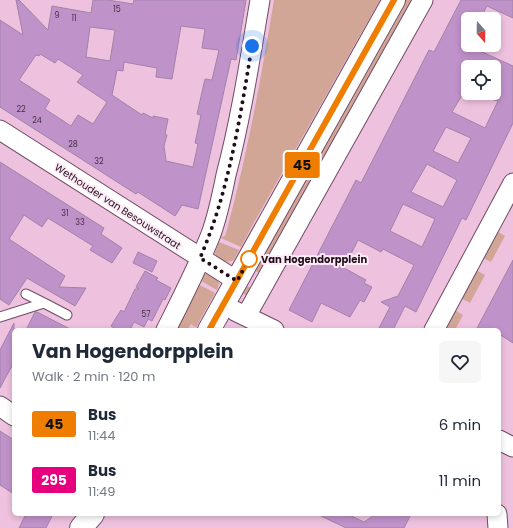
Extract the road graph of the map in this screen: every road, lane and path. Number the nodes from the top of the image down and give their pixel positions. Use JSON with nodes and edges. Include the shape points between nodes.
{"nodes":[{"id":1,"x":260,"y":0,"type":"edge"},
{"id":2,"x":394,"y":0,"type":"edge"},
{"id":3,"x":423,"y":0,"type":"edge"},
{"id":4,"x":0,"y":130,"type":"edge"},
{"id":5,"x":513,"y":183,"type":"edge"},
{"id":6,"x":200,"y":258,"type":"junction"},
{"id":7,"x":237,"y":281,"type":"junction"},
{"id":8,"x":26,"y":294,"type":"dead end"},
{"id":9,"x":44,"y":303,"type":"junction"},
{"id":10,"x":223,"y":305,"type":"junction"},
{"id":11,"x":67,"y":315,"type":"dead end"},
{"id":12,"x":246,"y":316,"type":"junction"},
{"id":13,"x":0,"y":317,"type":"edge"},
{"id":14,"x":167,"y":328,"type":"edge"},
{"id":15,"x":210,"y":328,"type":"edge"},
{"id":16,"x":270,"y":328,"type":"edge"},
{"id":17,"x":435,"y":328,"type":"edge"},
{"id":18,"x":0,"y":406,"type":"edge"},
{"id":19,"x":12,"y":415,"type":"edge"},
{"id":20,"x":91,"y":516,"type":"edge"},
{"id":21,"x":497,"y":516,"type":"edge"},
{"id":22,"x":81,"y":528,"type":"edge"},
{"id":23,"x":498,"y":528,"type":"edge"}],
"edges":[{"from":1,"to":6,"type":"street","via":[[232,154],[213,227]]},
{"from":2,"to":7,"type":"street"},
{"from":3,"to":12,"type":"street"},
{"from":4,"to":6,"type":"street","name":"Wethouder van Besouwstraat"},
{"from":5,"to":17,"type":"street"},
{"from":6,"to":7,"type":"street","name":"Wethouder van Besouwstraat"},
{"from":6,"to":14,"type":"street"},
{"from":7,"to":10,"type":"street"},
{"from":8,"to":9,"type":"lane"},
{"from":9,"to":11,"type":"lane"},
{"from":9,"to":13,"type":"lane"},
{"from":10,"to":12,"type":"street"},
{"from":10,"to":15,"type":"street"},
{"from":12,"to":16,"type":"street"},
{"from":18,"to":19,"type":"street"},
{"from":20,"to":22,"type":"street"},
{"from":21,"to":23,"type":"street"}]}
